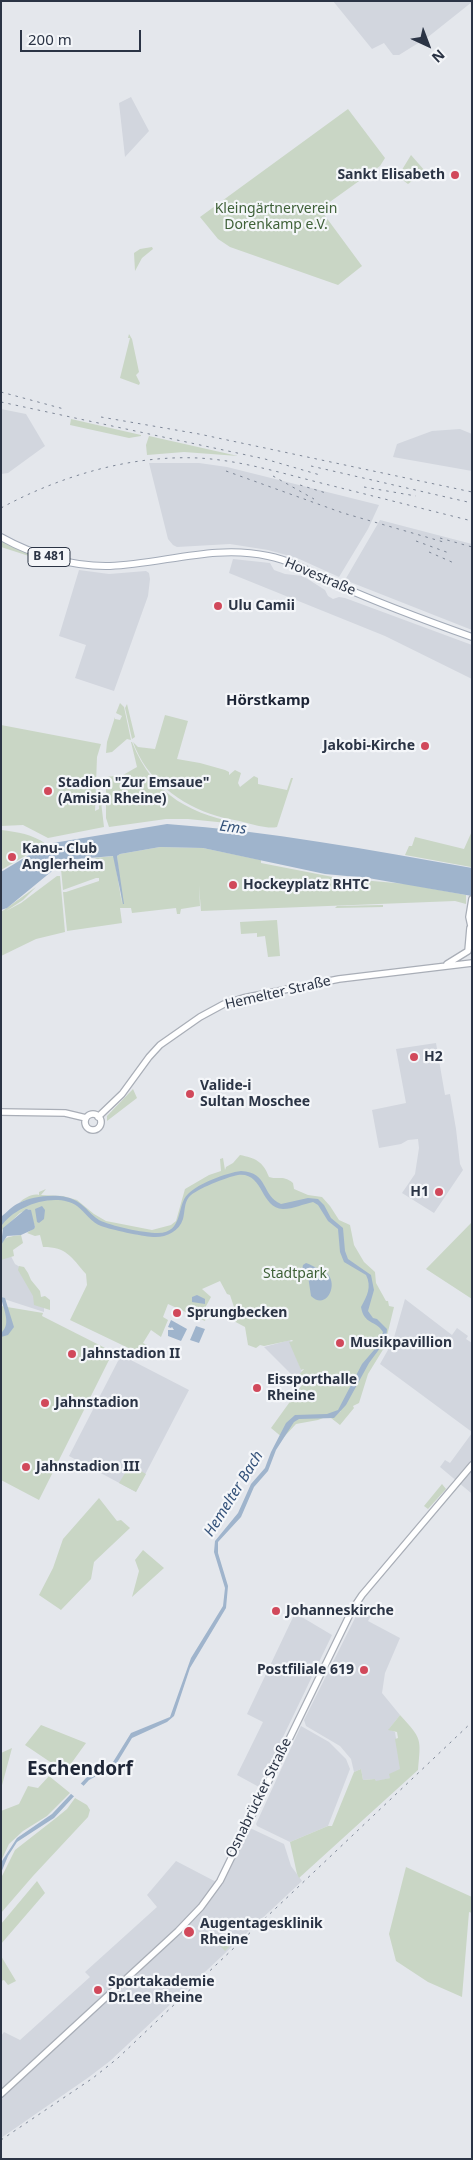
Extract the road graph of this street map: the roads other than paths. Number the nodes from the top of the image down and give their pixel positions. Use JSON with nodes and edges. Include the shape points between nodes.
{"nodes":[{"id":1,"x":1,"y":537,"type":"edge"},
{"id":2,"x":472,"y":637,"type":"edge"},
{"id":3,"x":472,"y":899,"type":"edge"},
{"id":4,"x":471,"y":930,"type":"edge"},
{"id":5,"x":472,"y":962,"type":"edge"},
{"id":6,"x":444,"y":965,"type":"junction"},
{"id":7,"x":1,"y":1112,"type":"edge"},
{"id":8,"x":98,"y":1116,"type":"junction"},
{"id":9,"x":86,"y":1118,"type":"junction"},
{"id":10,"x":472,"y":1466,"type":"edge"},
{"id":11,"x":1,"y":2094,"type":"edge"}],
"edges":[{"from":1,"to":2,"type":"main road","name":"Hovestraße","number":"B 481","via":[[34,552],[86,565],[110,566],[222,552],[268,556]]},
{"from":3,"to":4,"type":"main road","via":[[469,911]]},
{"from":4,"to":6,"type":"main road","via":[[468,951]]},
{"from":5,"to":6,"type":"main road","name":"Hemelter Straße"},
{"from":6,"to":8,"type":"main road","name":"Hemelter Straße","via":[[339,979],[224,1004],[160,1045],[122,1094]]},
{"from":7,"to":9,"type":"main road","via":[[66,1113]]},
{"from":8,"to":9,"type":"main road","via":[[92,1114]]},
{"from":8,"to":9,"type":"main road","via":[[100,1125],[93,1130],[85,1124]]},
{"from":10,"to":11,"type":"main road","name":"Osnabrücker Straße","via":[[352,1610],[220,1881],[201,1907]]}]}
